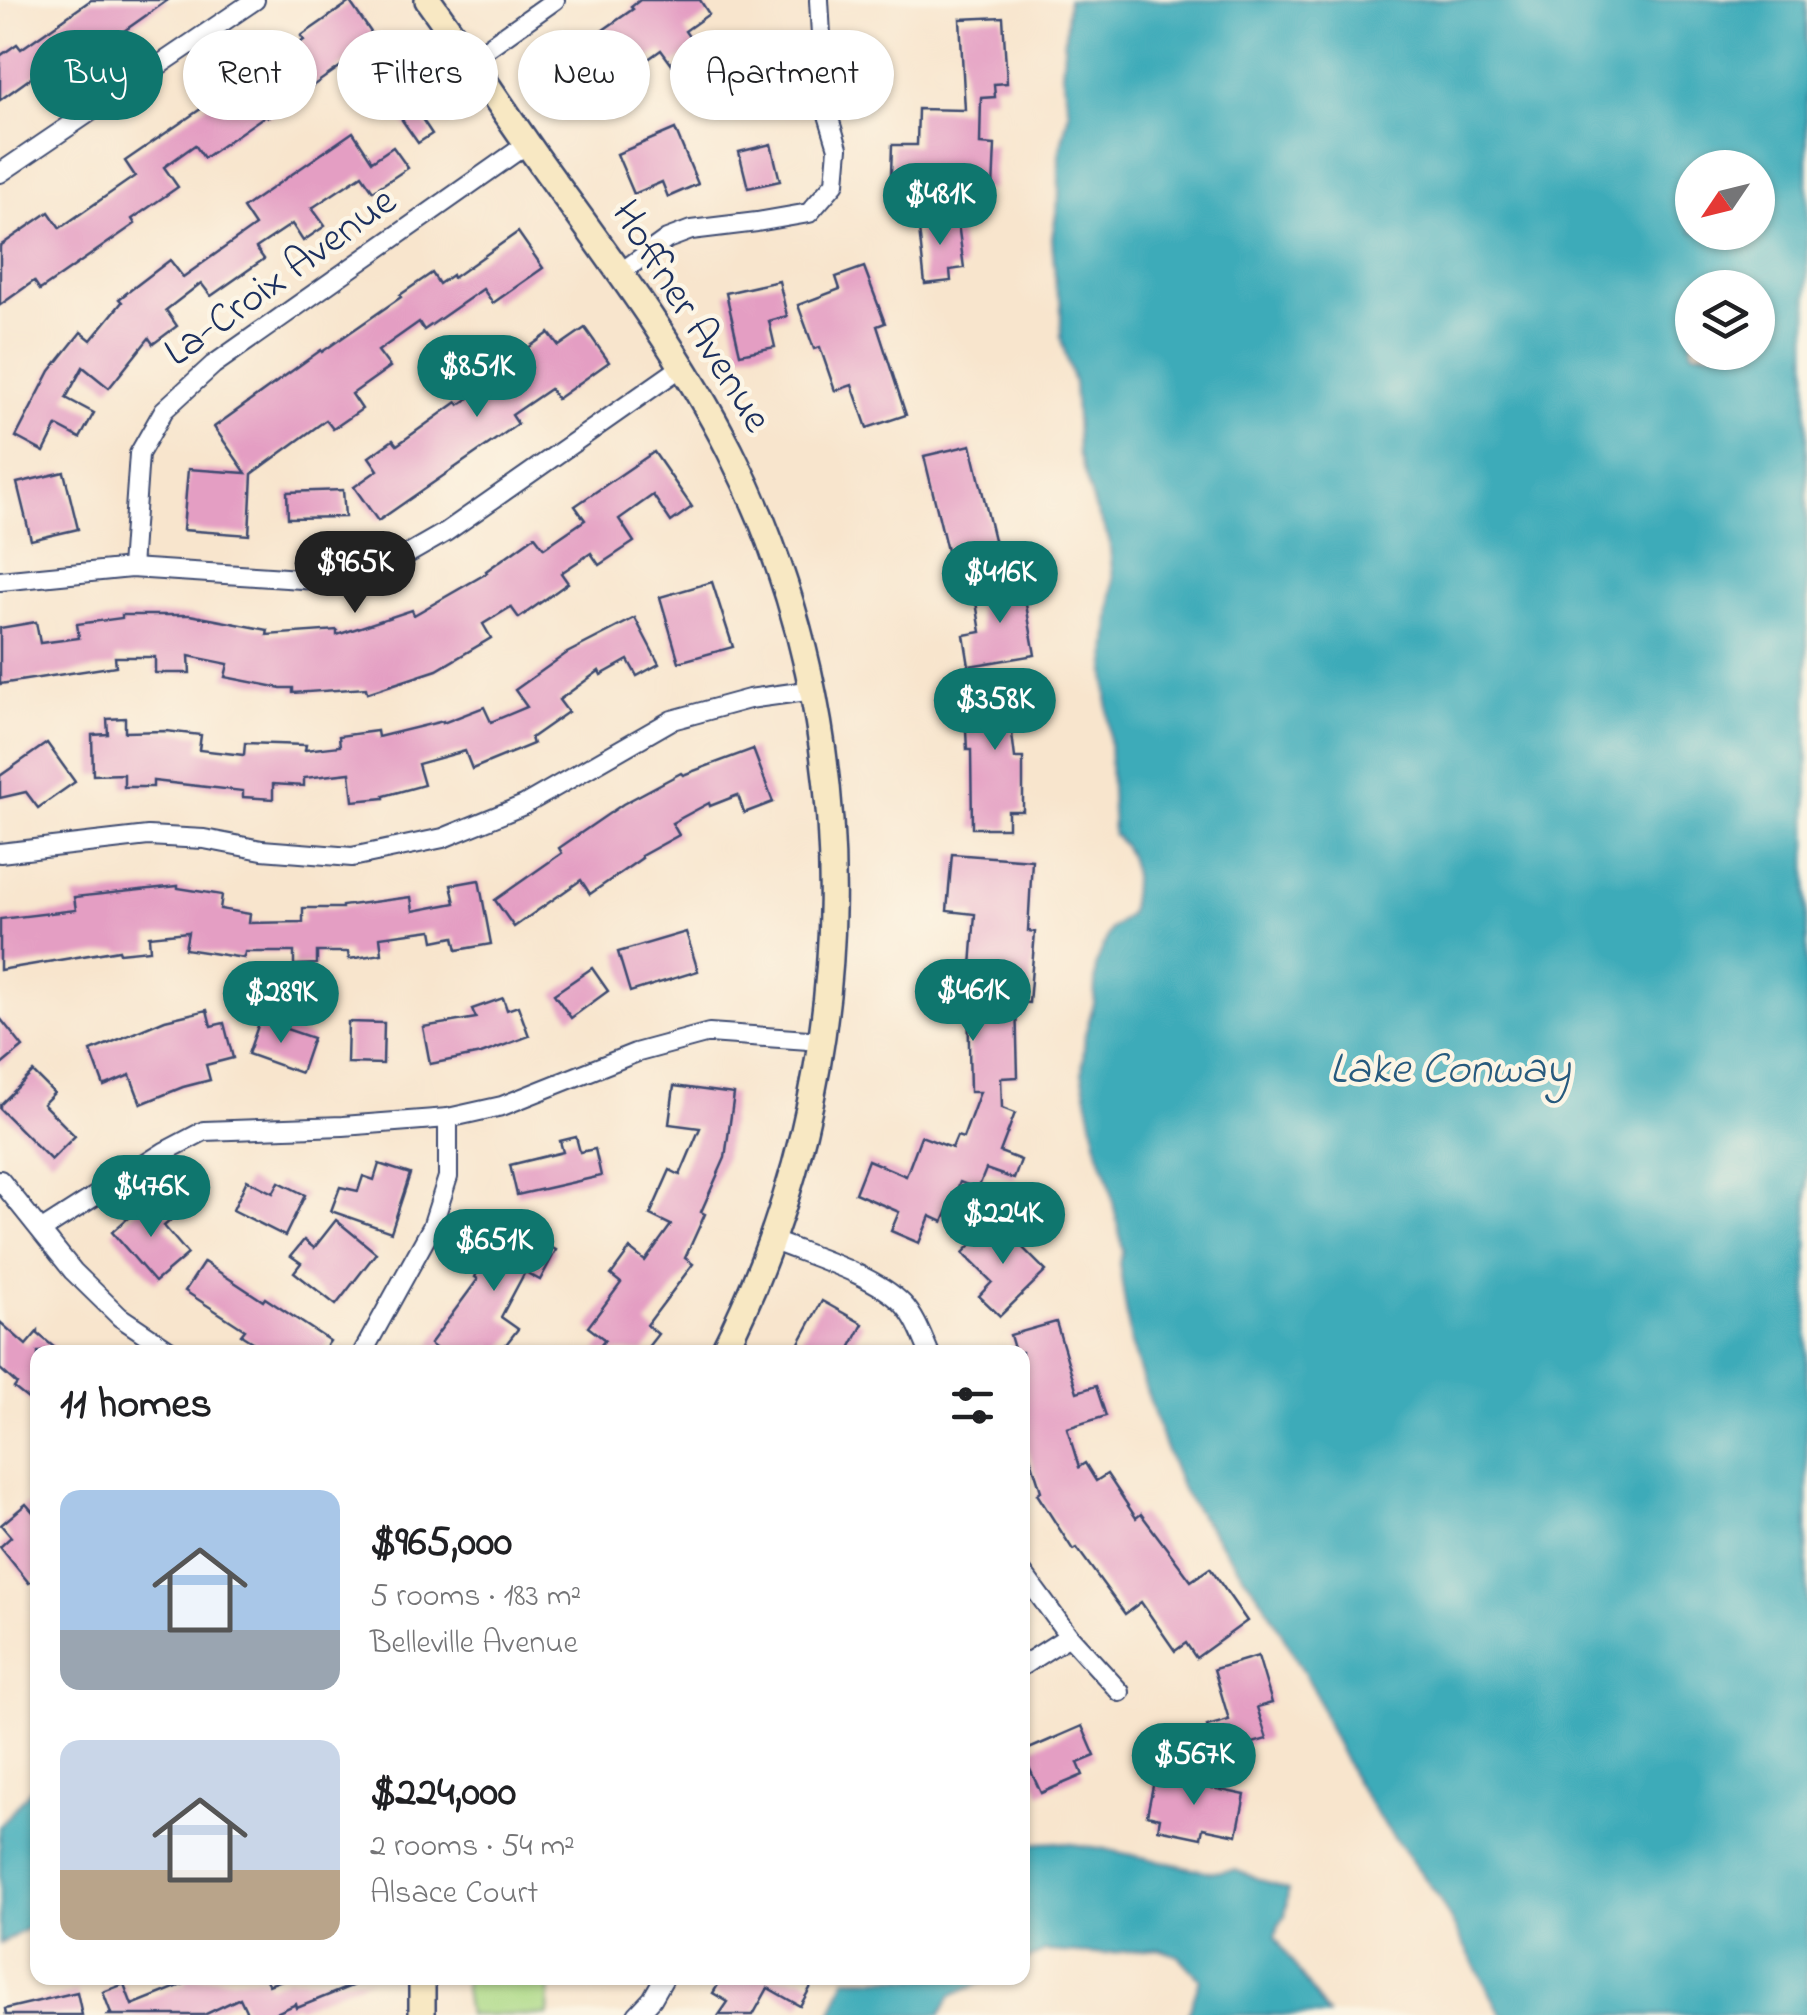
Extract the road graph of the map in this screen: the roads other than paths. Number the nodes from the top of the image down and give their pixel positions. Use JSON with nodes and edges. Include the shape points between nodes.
{"nodes":[{"id":1,"x":255,"y":0,"type":"edge"},
{"id":2,"x":428,"y":0,"type":"edge"},
{"id":3,"x":555,"y":0,"type":"edge"},
{"id":4,"x":819,"y":0,"type":"edge"},
{"id":5,"x":449,"y":30,"type":"edge"},
{"id":6,"x":498,"y":40,"type":"edge"},
{"id":7,"x":498,"y":101,"type":"edge"},
{"id":8,"x":527,"y":144,"type":"junction"},
{"id":9,"x":0,"y":173,"type":"edge"},
{"id":10,"x":620,"y":273,"type":"junction"},
{"id":11,"x":684,"y":366,"type":"junction"},
{"id":12,"x":131,"y":568,"type":"junction"},
{"id":13,"x":0,"y":581,"type":"edge"},
{"id":14,"x":814,"y":690,"type":"junction"},
{"id":15,"x":0,"y":853,"type":"edge"},
{"id":16,"x":822,"y":1041,"type":"junction"},
{"id":17,"x":448,"y":1118,"type":"junction"},
{"id":18,"x":0,"y":1180,"type":"edge"},
{"id":19,"x":42,"y":1230,"type":"junction"},
{"id":20,"x":771,"y":1240,"type":"junction"},
{"id":21,"x":162,"y":1345,"type":"edge"},
{"id":22,"x":367,"y":1345,"type":"edge"},
{"id":23,"x":726,"y":1345,"type":"edge"},
{"id":24,"x":925,"y":1345,"type":"edge"},
{"id":25,"x":1030,"y":1583,"type":"edge"},
{"id":26,"x":1068,"y":1636,"type":"junction"},
{"id":27,"x":1030,"y":1661,"type":"edge"},
{"id":28,"x":1120,"y":1692,"type":"dead end"},
{"id":29,"x":422,"y":1985,"type":"edge"},
{"id":30,"x":660,"y":1985,"type":"edge"},
{"id":31,"x":422,"y":2015,"type":"edge"},
{"id":32,"x":637,"y":2015,"type":"edge"}],
"edges":[{"from":1,"to":9,"type":"street"},
{"from":2,"to":5,"type":"main road","name":"Hoffner Avenue"},
{"from":3,"to":6,"type":"street"},
{"from":4,"to":10,"type":"street","via":[[825,106],[838,148],[835,183],[810,212],[691,230]]},
{"from":7,"to":8,"type":"main road","name":"Hoffner Avenue"},
{"from":8,"to":10,"type":"main road","name":"Hoffner Avenue"},
{"from":8,"to":12,"type":"street","name":"La-Croix Avenue","via":[[213,365],[164,410],[139,454]]},
{"from":10,"to":11,"type":"main road","name":"Hoffner Avenue"},
{"from":11,"to":12,"type":"street","via":[[385,567],[333,580]]},
{"from":11,"to":14,"type":"main road","name":"Hoffner Avenue","via":[[759,512]]},
{"from":12,"to":13,"type":"street"},
{"from":14,"to":15,"type":"street","via":[[672,720],[524,805],[443,838],[352,856],[148,836]]},
{"from":14,"to":16,"type":"main road","name":"Hoffner Avenue","via":[[833,866]]},
{"from":16,"to":17,"type":"street","via":[[709,1034],[635,1053],[502,1106]]},
{"from":16,"to":20,"type":"main road","name":"Hoffner Avenue"},
{"from":17,"to":19,"type":"street","via":[[204,1131]]},
{"from":17,"to":22,"type":"street","via":[[448,1178],[432,1227]]},
{"from":18,"to":19,"type":"street"},
{"from":19,"to":21,"type":"street","via":[[120,1317]]},
{"from":20,"to":23,"type":"main road","name":"Hoffner Avenue"},
{"from":20,"to":24,"type":"street","via":[[876,1282],[904,1305]]},
{"from":25,"to":26,"type":"street"},
{"from":26,"to":27,"type":"street"},
{"from":26,"to":28,"type":"street"},
{"from":29,"to":31,"type":"main road"},
{"from":30,"to":32,"type":"street"}]}
